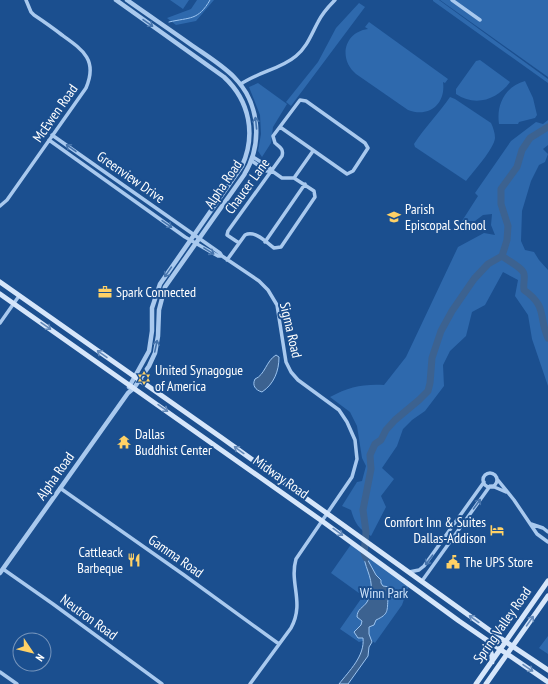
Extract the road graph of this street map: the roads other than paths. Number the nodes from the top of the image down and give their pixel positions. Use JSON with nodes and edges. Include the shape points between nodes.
{"nodes":[{"id":1,"x":26,"y":0,"type":"edge"},
{"id":2,"x":116,"y":0,"type":"edge"},
{"id":3,"x":127,"y":0,"type":"edge"},
{"id":4,"x":335,"y":0,"type":"edge"},
{"id":5,"x":452,"y":0,"type":"edge"},
{"id":6,"x":480,"y":20,"type":"dead end"},
{"id":7,"x":241,"y":84,"type":"junction"},
{"id":8,"x":252,"y":107,"type":"junction"},
{"id":9,"x":246,"y":108,"type":"junction"},
{"id":10,"x":280,"y":127,"type":"junction"},
{"id":11,"x":250,"y":134,"type":"junction"},
{"id":12,"x":52,"y":135,"type":"junction"},
{"id":13,"x":49,"y":140,"type":"junction"},
{"id":14,"x":313,"y":151,"type":"junction"},
{"id":15,"x":252,"y":159,"type":"junction"},
{"id":16,"x":100,"y":168,"type":"junction"},
{"id":17,"x":272,"y":171,"type":"junction"},
{"id":18,"x":96,"y":174,"type":"junction"},
{"id":19,"x":294,"y":178,"type":"junction"},
{"id":20,"x":304,"y":184,"type":"junction"},
{"id":21,"x":128,"y":188,"type":"junction"},
{"id":22,"x":124,"y":194,"type":"junction"},
{"id":23,"x":146,"y":201,"type":"junction"},
{"id":24,"x":0,"y":206,"type":"edge"},
{"id":25,"x":142,"y":207,"type":"junction"},
{"id":26,"x":197,"y":237,"type":"junction"},
{"id":27,"x":194,"y":242,"type":"junction"},
{"id":28,"x":265,"y":242,"type":"junction"},
{"id":29,"x":239,"y":243,"type":"junction"},
{"id":30,"x":222,"y":256,"type":"junction"},
{"id":31,"x":228,"y":260,"type":"junction"},
{"id":32,"x":0,"y":282,"type":"edge"},
{"id":33,"x":160,"y":284,"type":"junction"},
{"id":34,"x":165,"y":287,"type":"junction"},
{"id":35,"x":0,"y":294,"type":"edge"},
{"id":36,"x":19,"y":296,"type":"junction"},
{"id":37,"x":14,"y":304,"type":"junction"},
{"id":38,"x":0,"y":323,"type":"edge"},
{"id":39,"x":137,"y":379,"type":"junction"},
{"id":40,"x":132,"y":386,"type":"junction"},
{"id":41,"x":222,"y":438,"type":"junction"},
{"id":42,"x":216,"y":446,"type":"junction"},
{"id":43,"x":497,"y":479,"type":"junction"},
{"id":44,"x":484,"y":482,"type":"junction"},
{"id":45,"x":491,"y":486,"type":"junction"},
{"id":46,"x":60,"y":488,"type":"junction"},
{"id":47,"x":507,"y":492,"type":"junction"},
{"id":48,"x":327,"y":514,"type":"junction"},
{"id":49,"x":322,"y":521,"type":"junction"},
{"id":50,"x":531,"y":524,"type":"junction"},
{"id":51,"x":548,"y":532,"type":"edge"},
{"id":52,"x":548,"y":542,"type":"edge"},
{"id":53,"x":1,"y":571,"type":"edge"},
{"id":54,"x":409,"y":572,"type":"junction"},
{"id":55,"x":422,"y":581,"type":"junction"},
{"id":56,"x":548,"y":581,"type":"edge"},
{"id":57,"x":416,"y":589,"type":"junction"},
{"id":58,"x":548,"y":596,"type":"edge"},
{"id":59,"x":487,"y":640,"type":"junction"},
{"id":60,"x":506,"y":642,"type":"junction"},
{"id":61,"x":280,"y":644,"type":"junction"},
{"id":62,"x":513,"y":646,"type":"junction"},
{"id":63,"x":500,"y":650,"type":"junction"},
{"id":64,"x":507,"y":654,"type":"junction"},
{"id":65,"x":492,"y":662,"type":"junction"},
{"id":66,"x":548,"y":670,"type":"edge"},
{"id":67,"x":0,"y":672,"type":"edge"},
{"id":68,"x":548,"y":682,"type":"edge"},
{"id":69,"x":17,"y":684,"type":"edge"},
{"id":70,"x":162,"y":684,"type":"edge"},
{"id":71,"x":250,"y":684,"type":"edge"},
{"id":72,"x":476,"y":684,"type":"edge"},
{"id":73,"x":486,"y":684,"type":"edge"}],
"edges":[{"from":1,"to":12,"type":"street","name":"McEwen Road","via":[[31,12],[83,51],[90,65],[90,80],[86,88]]},
{"from":2,"to":9,"type":"street","name":"Alpha Road","one_way":true,"via":[[224,77],[238,93]]},
{"from":3,"to":7,"type":"street","name":"Alpha Road","via":[[224,68]]},
{"from":4,"to":7,"type":"street","via":[[320,19],[306,45],[295,57]]},
{"from":5,"to":6,"type":"street"},
{"from":7,"to":8,"type":"street","name":"Alpha Road"},
{"from":8,"to":9,"type":"street"},
{"from":15,"to":8,"type":"street","name":"Alpha Road","one_way":true,"via":[[256,131]]},
{"from":9,"to":11,"type":"street","name":"Alpha Road"},
{"from":10,"to":14,"type":"street"},
{"from":10,"to":14,"type":"street","name":"Chaucer Lane","via":[[300,100],[306,101],[365,143],[368,148],[353,171],[347,174]]},
{"from":10,"to":17,"type":"street","name":"Chaucer Lane","via":[[273,140],[283,152]]},
{"from":11,"to":15,"type":"street","via":[[252,140],[249,158]]},
{"from":11,"to":26,"type":"street","name":"Alpha Road","via":[[242,166]]},
{"from":12,"to":13,"type":"street","name":"McEwen Road"},
{"from":16,"to":12,"type":"street","name":"Greenview Drive","one_way":true},
{"from":13,"to":18,"type":"street","name":"Greenview Drive"},
{"from":13,"to":24,"type":"street","name":"McEwen Road","via":[[7,200]]},
{"from":14,"to":19,"type":"street"},
{"from":15,"to":17,"type":"street","via":[[266,171]]},
{"from":15,"to":26,"type":"street","name":"Alpha Road","via":[[244,175]]},
{"from":16,"to":18,"type":"street"},
{"from":16,"to":21,"type":"street","name":"Greenview Drive"},
{"from":17,"to":19,"type":"street","via":[[282,178]]},
{"from":17,"to":29,"type":"street","name":"Chaucer Lane","via":[[228,231],[227,235]]},
{"from":18,"to":22,"type":"street","name":"Greenview Drive"},
{"from":19,"to":20,"type":"street"},
{"from":20,"to":28,"type":"street"},
{"from":20,"to":28,"type":"street","via":[[314,191],[315,197],[281,247],[274,248]]},
{"from":21,"to":22,"type":"street"},
{"from":21,"to":23,"type":"street","name":"Greenview Drive"},
{"from":22,"to":25,"type":"street","name":"Greenview Drive"},
{"from":23,"to":25,"type":"street"},
{"from":23,"to":26,"type":"street","name":"Greenview Drive"},
{"from":25,"to":27,"type":"street","name":"Greenview Drive","one_way":true},
{"from":26,"to":27,"type":"street","name":"Alpha Road"},
{"from":26,"to":30,"type":"street","name":"Sigma Road"},
{"from":27,"to":30,"type":"street","name":"Sigma Road","one_way":true},
{"from":27,"to":33,"type":"street","name":"Alpha Road","one_way":true},
{"from":27,"to":34,"type":"street","name":"Alpha Road"},
{"from":28,"to":29,"type":"street","via":[[249,233]]},
{"from":29,"to":31,"type":"street"},
{"from":30,"to":31,"type":"street","name":"Sigma Road"},
{"from":31,"to":48,"type":"street","name":"Sigma Road","via":[[268,290],[277,305],[286,362],[291,372],[339,410],[353,434],[356,466],[352,477]]},
{"from":32,"to":36,"type":"main road","name":"Midway Road"},
{"from":33,"to":34,"type":"street"},
{"from":33,"to":39,"type":"street","name":"Alpha Road","via":[[152,308],[149,351]]},
{"from":39,"to":34,"type":"street","name":"Alpha Road","one_way":true,"via":[[149,366],[155,353],[159,310]]},
{"from":35,"to":37,"type":"main road","name":"Midway Road"},
{"from":36,"to":37,"type":"street"},
{"from":39,"to":36,"type":"main road","name":"Midway Road","one_way":true},
{"from":37,"to":38,"type":"street"},
{"from":37,"to":40,"type":"main road","name":"Midway Road","one_way":true},
{"from":39,"to":40,"type":"street","name":"Alpha Road"},
{"from":39,"to":41,"type":"main road","name":"Midway Road"},
{"from":40,"to":42,"type":"main road","name":"Midway Road","one_way":true},
{"from":40,"to":46,"type":"street","name":"Alpha Road"},
{"from":41,"to":42,"type":"main road"},
{"from":48,"to":41,"type":"main road","name":"Midway Road","one_way":true},
{"from":42,"to":49,"type":"main road","name":"Midway Road"},
{"from":43,"to":44,"type":"street","via":[[490,473],[484,477]]},
{"from":43,"to":45,"type":"street"},
{"from":43,"to":47,"type":"street"},
{"from":44,"to":45,"type":"street"},
{"from":44,"to":54,"type":"street","one_way":true,"via":[[424,566]]},
{"from":45,"to":47,"type":"street"},
{"from":55,"to":45,"type":"street","one_way":true},
{"from":46,"to":53,"type":"street","name":"Alpha Road"},
{"from":46,"to":61,"type":"street","name":"Gamma Road"},
{"from":47,"to":50,"type":"street"},
{"from":48,"to":49,"type":"street","name":"Sigma Road"},
{"from":48,"to":54,"type":"main road","name":"Midway Road"},
{"from":49,"to":57,"type":"main road","name":"Midway Road","one_way":true},
{"from":49,"to":61,"type":"street","name":"Sigma Road","via":[[296,559],[294,574],[297,613]]},
{"from":50,"to":51,"type":"street"},
{"from":50,"to":52,"type":"street","via":[[537,534]]},
{"from":53,"to":70,"type":"street","name":"Neutron Road","via":[[51,603]]},
{"from":54,"to":55,"type":"main road","name":"Midway Road"},
{"from":55,"to":57,"type":"main road"},
{"from":60,"to":55,"type":"main road","name":"Midway Road","one_way":true},
{"from":56,"to":60,"type":"main road","name":"Spring Valley Road"},
{"from":57,"to":59,"type":"main road","name":"Midway Road"},
{"from":62,"to":58,"type":"main road","name":"Spring Valley Road","one_way":true},
{"from":59,"to":63,"type":"main road","name":"Midway Road"},
{"from":59,"to":65,"type":"main road"},
{"from":60,"to":62,"type":"main road","name":"Midway Road"},
{"from":60,"to":63,"type":"main road","name":"Spring Valley Road"},
{"from":61,"to":71,"type":"street","name":"Sigma Road"},
{"from":62,"to":64,"type":"main road","name":"Spring Valley Road"},
{"from":62,"to":66,"type":"main road","name":"Midway Road"},
{"from":63,"to":64,"type":"main road","name":"Midway Road"},
{"from":63,"to":65,"type":"main road","name":"Spring Valley Road"},
{"from":64,"to":68,"type":"main road","name":"Midway Road","one_way":true},
{"from":64,"to":73,"type":"main road","name":"Spring Valley Road"},
{"from":65,"to":72,"type":"main road","name":"Spring Valley Road"},
{"from":67,"to":69,"type":"street"}]}
